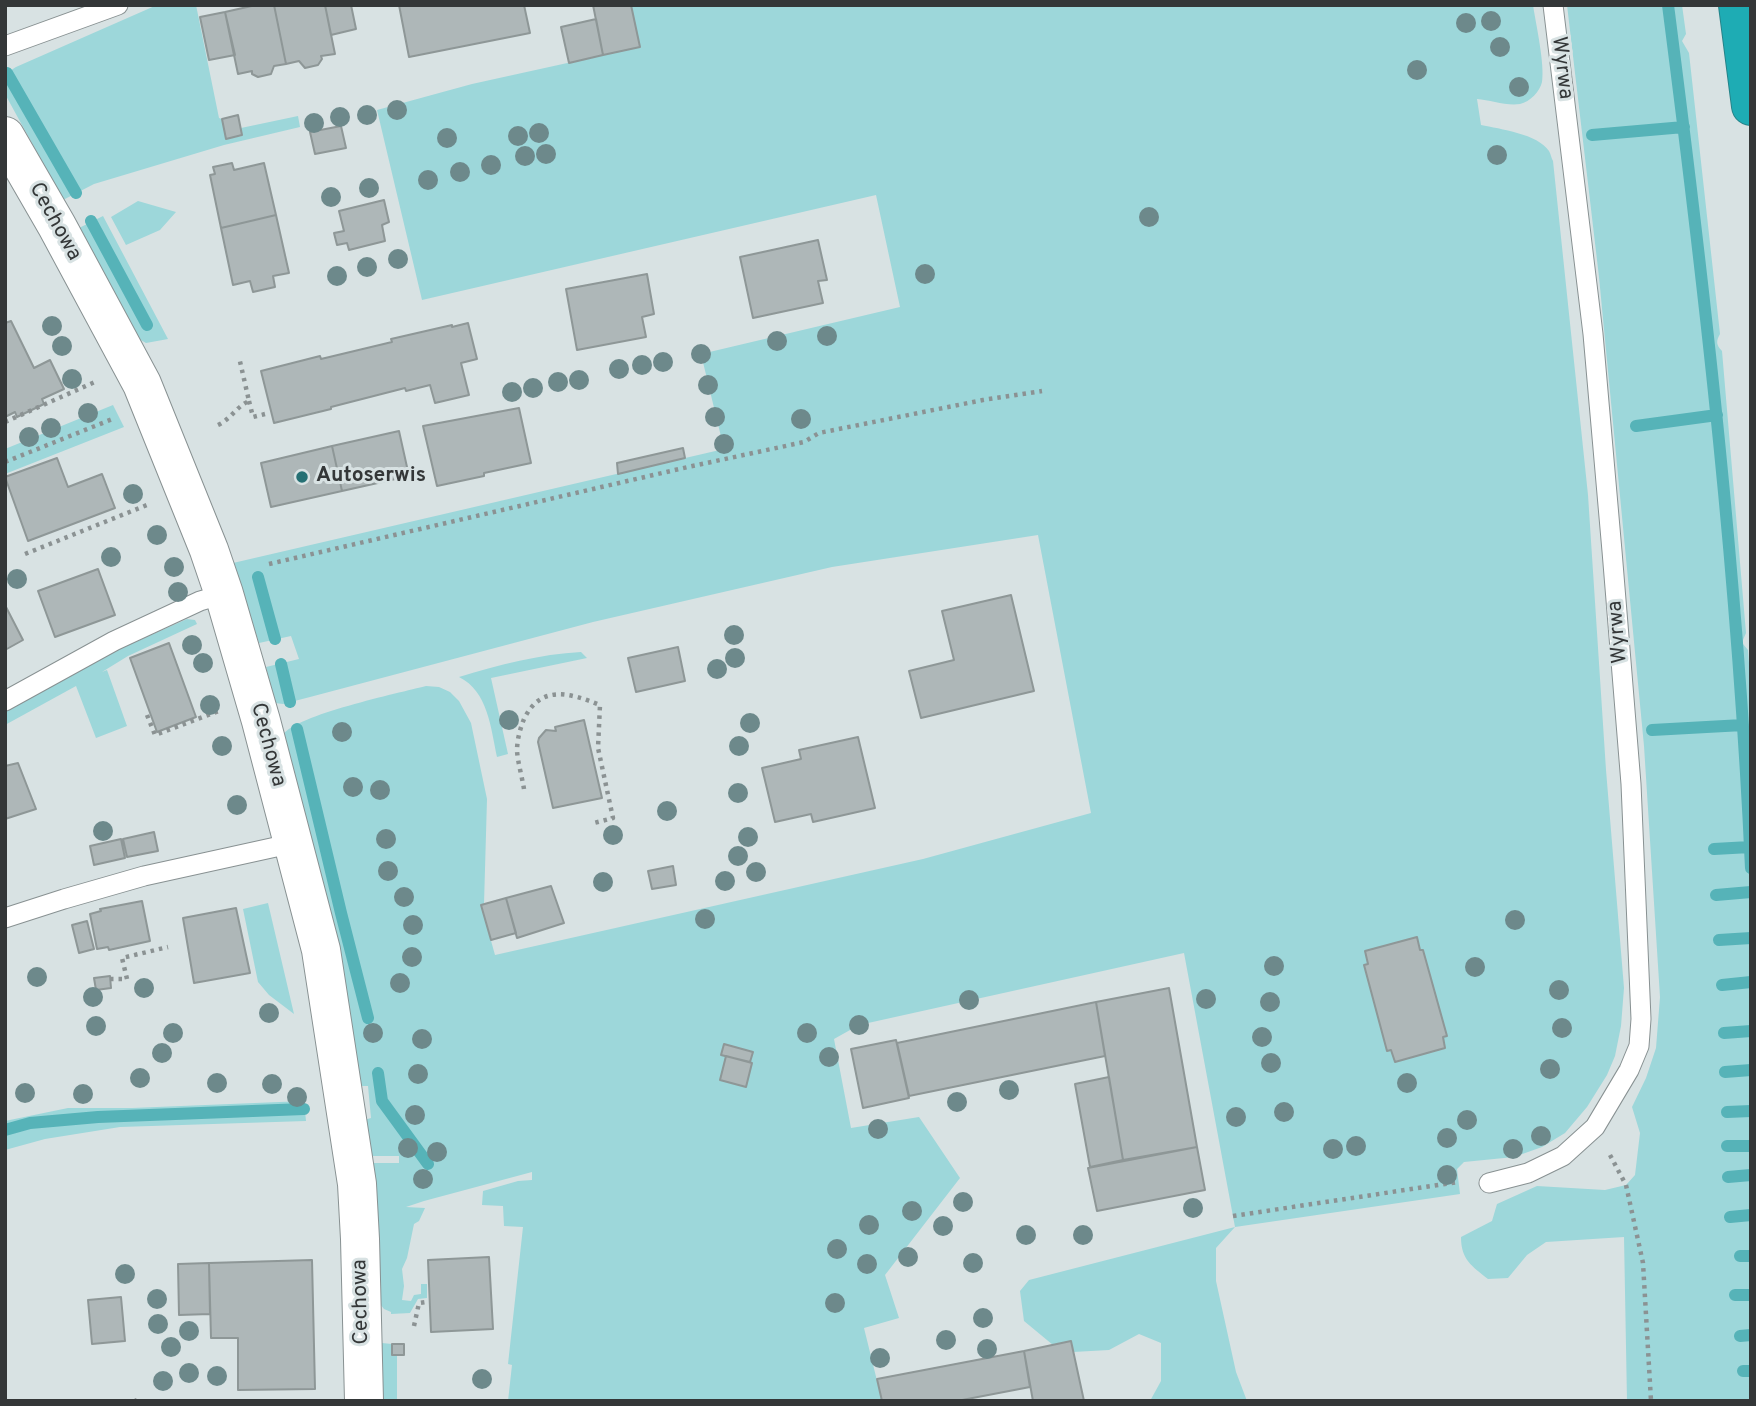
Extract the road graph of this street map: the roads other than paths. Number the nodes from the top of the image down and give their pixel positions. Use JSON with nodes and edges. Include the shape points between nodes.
{"nodes":[{"id":1,"x":118,"y":5,"type":"edge"},
{"id":2,"x":1553,"y":5,"type":"edge"},
{"id":3,"x":1738,"y":5,"type":"edge"},
{"id":4,"x":5,"y":46,"type":"edge"},
{"id":5,"x":1751,"y":106,"type":"edge"},
{"id":6,"x":5,"y":136,"type":"edge"},
{"id":7,"x":224,"y":594,"type":"junction"},
{"id":8,"x":5,"y":701,"type":"edge"},
{"id":9,"x":294,"y":843,"type":"junction"},
{"id":10,"x":5,"y":918,"type":"edge"},
{"id":11,"x":1489,"y":1183,"type":"dead end"},
{"id":12,"x":364,"y":1401,"type":"edge"}],
"edges":[{"from":1,"to":4,"type":"lane"},
{"from":2,"to":11,"type":"lane","name":"Wyrwa","via":[[1593,334],[1609,511],[1631,784],[1641,1019],[1639,1046],[1629,1070],[1594,1127],[1563,1156],[1528,1173]]},
{"from":3,"to":5,"type":"highway"},
{"from":6,"to":7,"type":"street","name":"Cechowa","via":[[142,384]]},
{"from":7,"to":8,"type":"lane","via":[[114,642]]},
{"from":7,"to":9,"type":"street","name":"Cechowa"},
{"from":9,"to":10,"type":"lane","via":[[144,876]]},
{"from":9,"to":12,"type":"street","name":"Cechowa","via":[[321,950],[357,1184]]}]}
